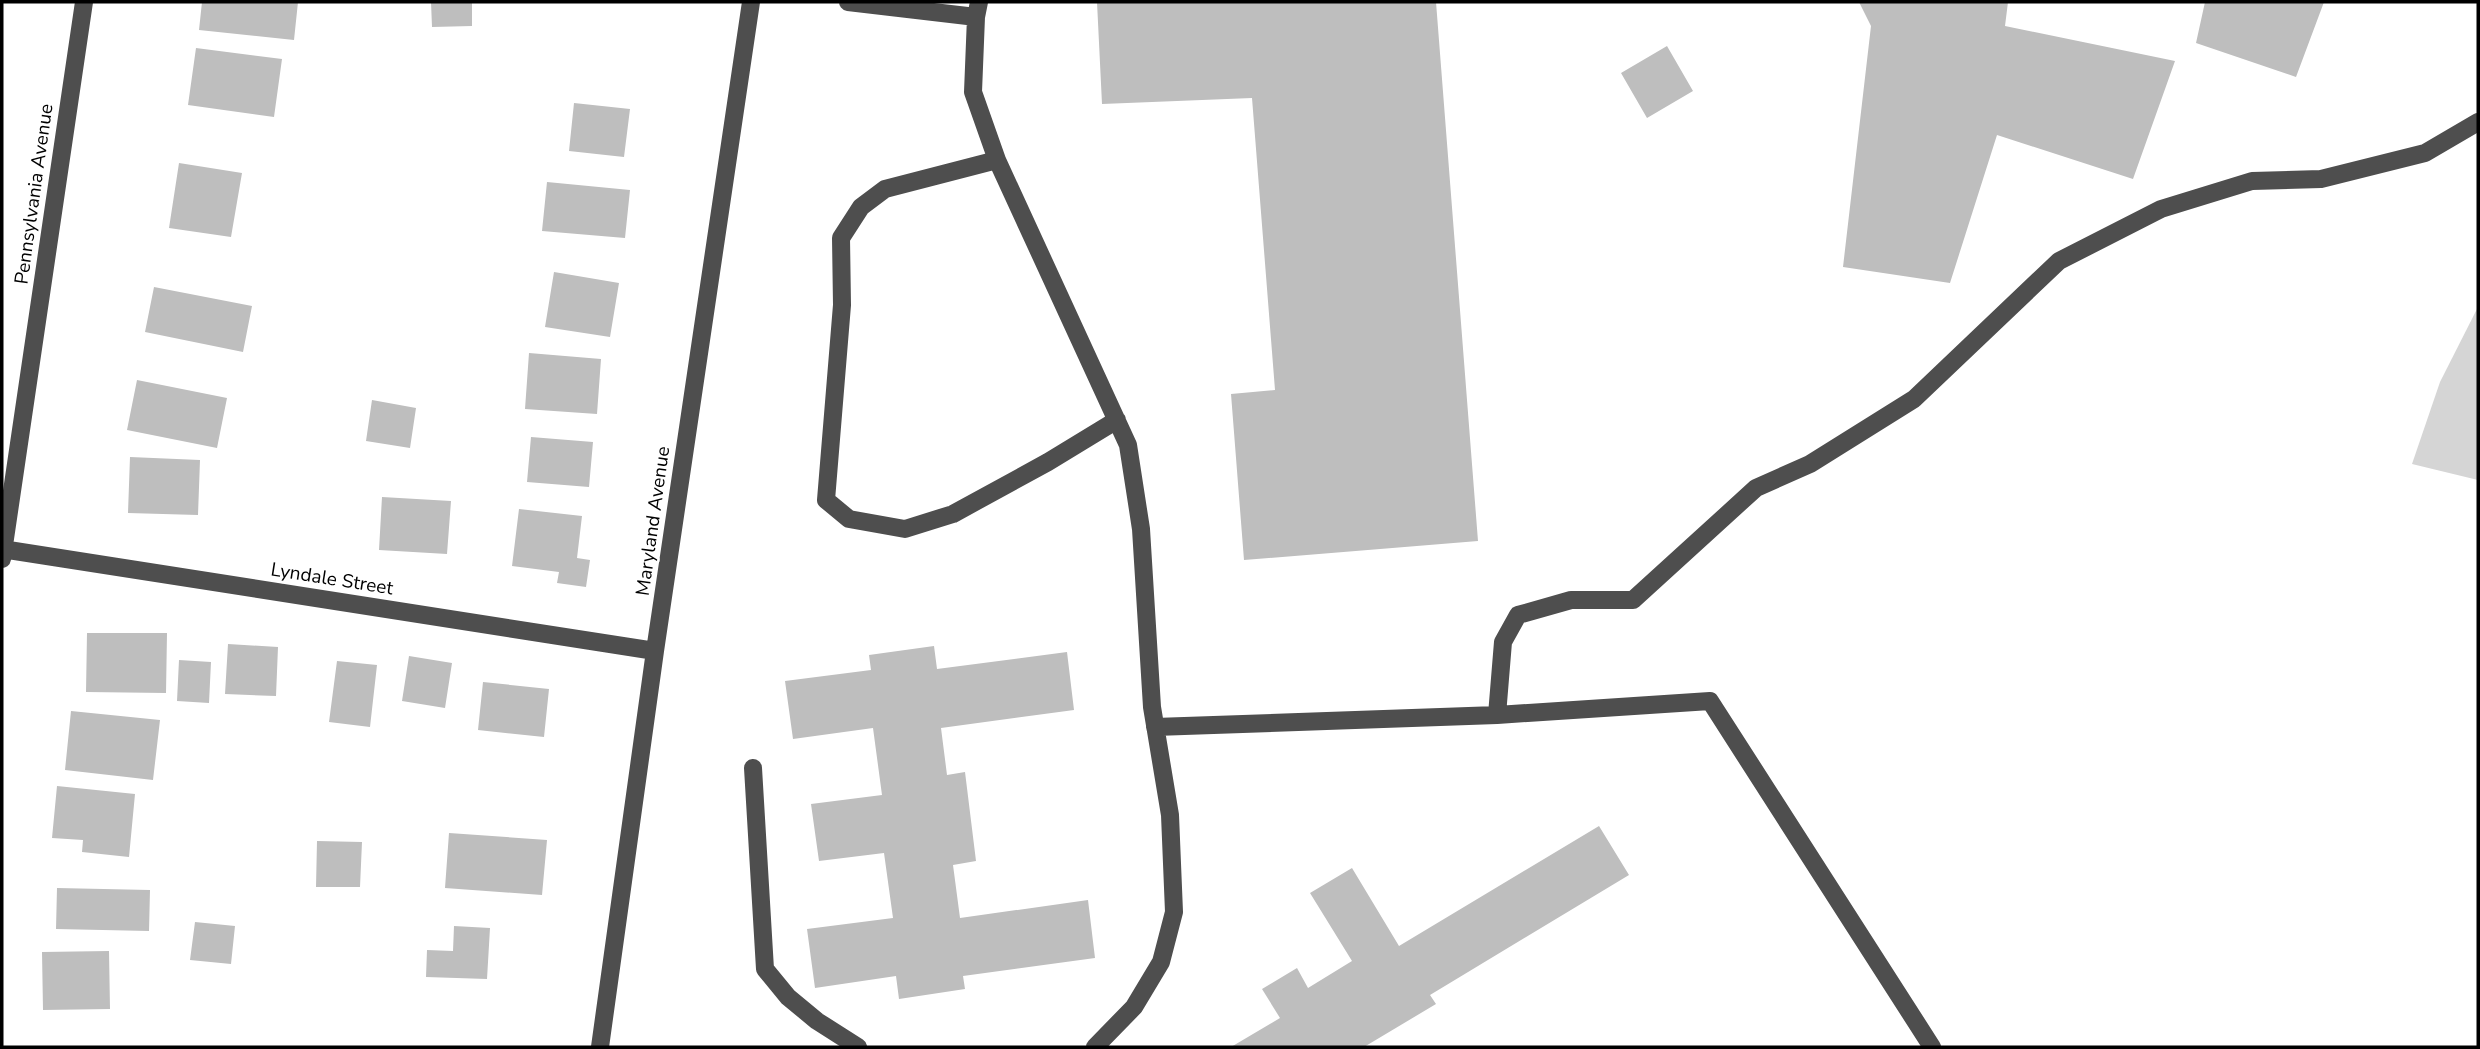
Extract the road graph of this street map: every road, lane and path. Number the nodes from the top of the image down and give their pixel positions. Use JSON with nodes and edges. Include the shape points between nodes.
{"nodes":[{"id":1,"x":84,"y":2,"type":"edge"},
{"id":2,"x":751,"y":2,"type":"edge"},
{"id":3,"x":848,"y":2,"type":"edge"},
{"id":4,"x":978,"y":9,"type":"edge"},
{"id":5,"x":2478,"y":122,"type":"edge"},
{"id":6,"x":997,"y":160,"type":"junction"},
{"id":7,"x":1117,"y":421,"type":"junction"},
{"id":8,"x":2,"y":552,"type":"edge"},
{"id":9,"x":655,"y":651,"type":"junction"},
{"id":10,"x":1497,"y":715,"type":"junction"},
{"id":11,"x":1155,"y":727,"type":"junction"},
{"id":12,"x":753,"y":768,"type":"dead end"},
{"id":13,"x":600,"y":1047,"type":"edge"},
{"id":14,"x":858,"y":1047,"type":"edge"},
{"id":15,"x":1095,"y":1047,"type":"edge"},
{"id":16,"x":1932,"y":1047,"type":"edge"}],
"edges":[{"from":1,"to":8,"type":"street","name":"Pennsylvania Avenue"},
{"from":2,"to":9,"type":"street","name":"Maryland Avenue"},
{"from":3,"to":4,"type":"street"},
{"from":4,"to":6,"type":"street","via":[[973,92]]},
{"from":5,"to":10,"type":"street","via":[[2425,153],[2321,179],[2252,181],[2161,209],[2059,261],[1914,399],[1810,464],[1756,488],[1633,600],[1571,600],[1518,615],[1503,642]]},
{"from":6,"to":7,"type":"street"},
{"from":6,"to":7,"type":"street","via":[[885,190],[861,207],[841,238],[842,305],[826,500],[849,519],[905,529],[953,514]]},
{"from":7,"to":11,"type":"street","via":[[1128,445],[1141,529]]},
{"from":8,"to":9,"type":"street","name":"Lyndale Street"},
{"from":9,"to":13,"type":"street","name":"Maryland Avenue"},
{"from":10,"to":11,"type":"street"},
{"from":10,"to":16,"type":"street","via":[[1710,701]]},
{"from":11,"to":15,"type":"street","via":[[1170,815],[1174,912],[1161,962],[1134,1007]]},
{"from":12,"to":14,"type":"street","via":[[765,969],[788,997]]}]}
